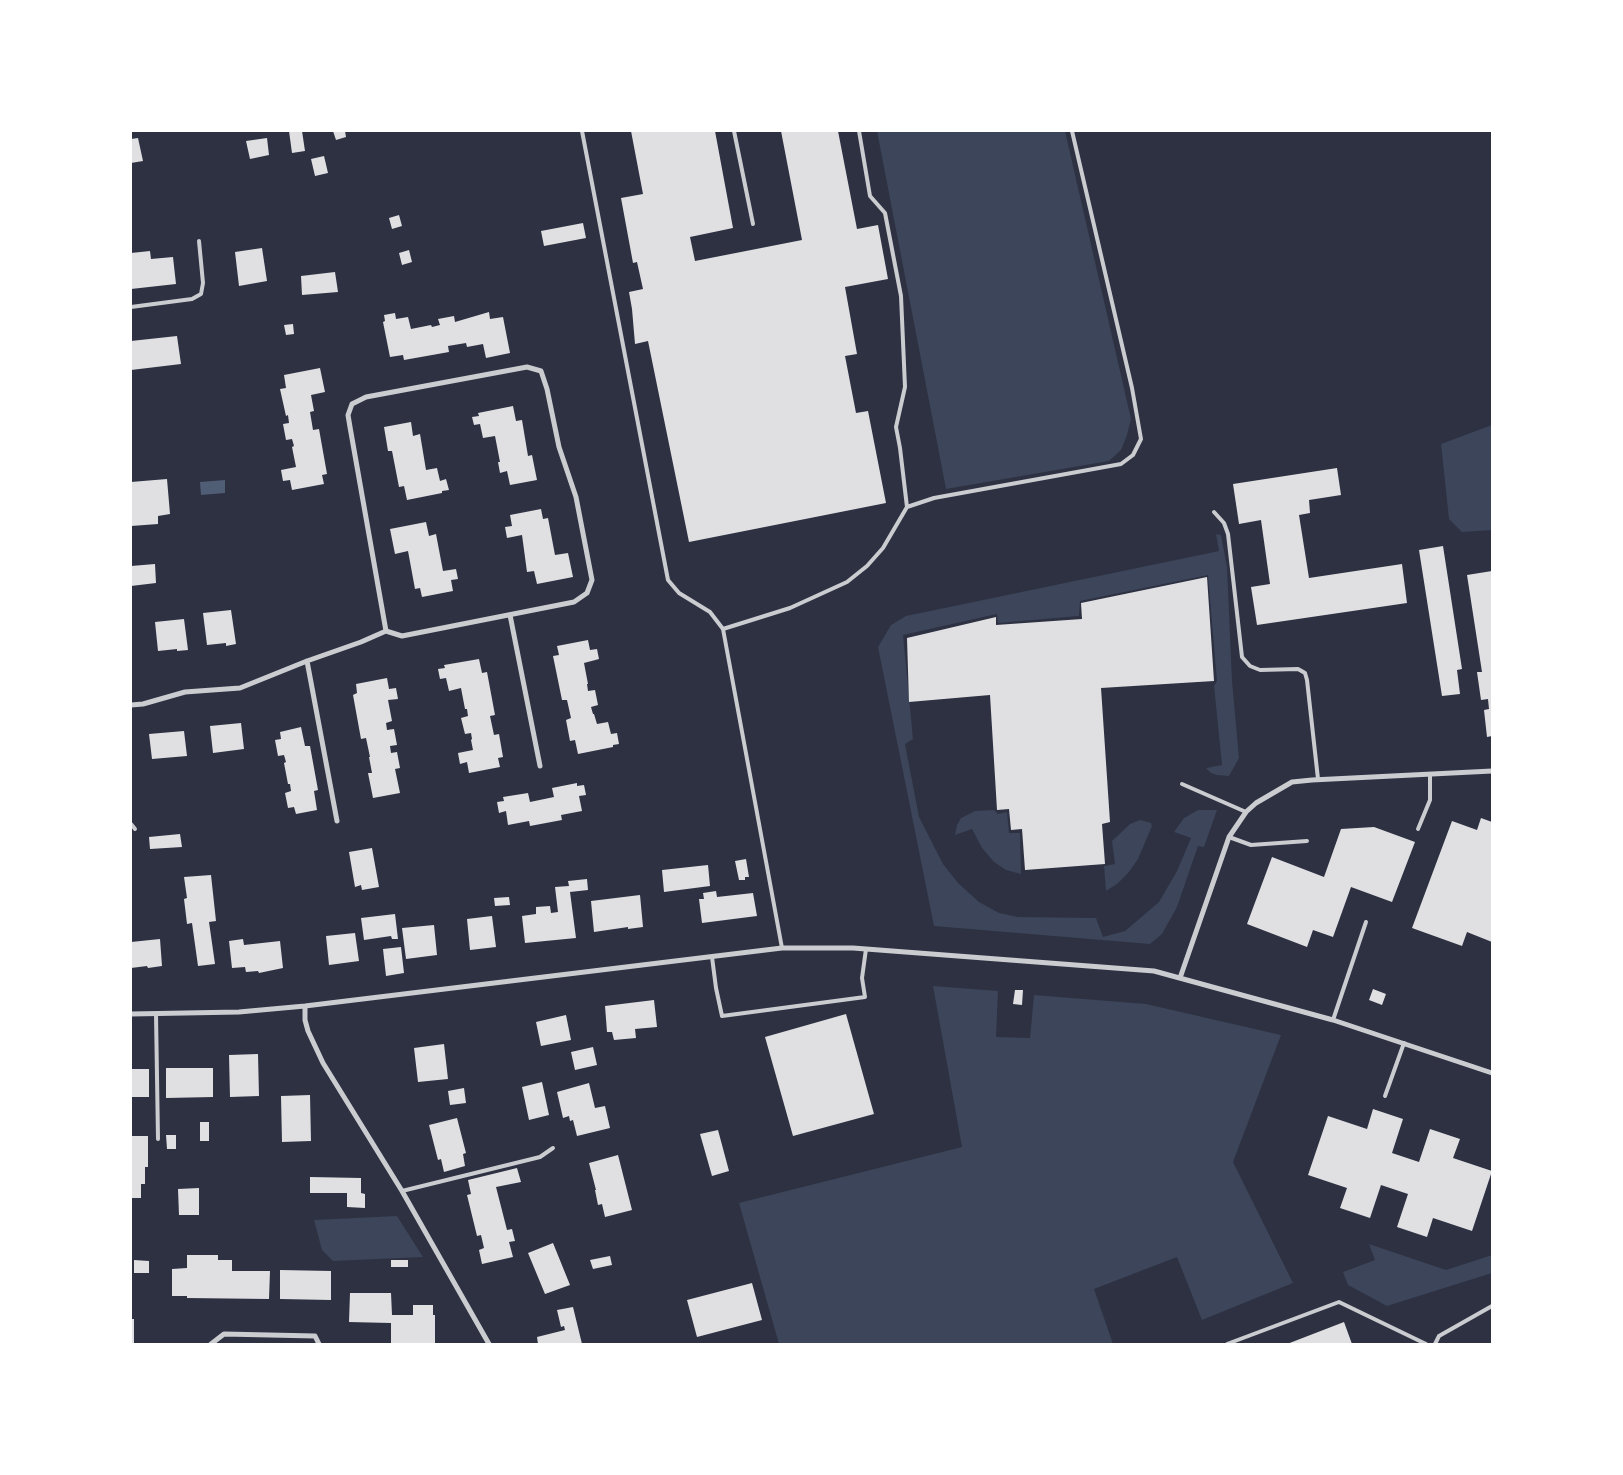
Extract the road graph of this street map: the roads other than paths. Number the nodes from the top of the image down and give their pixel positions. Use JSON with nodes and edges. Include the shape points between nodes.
{"nodes":[{"id":1,"x":582,"y":131,"type":"edge"},
{"id":2,"x":734,"y":131,"type":"edge"},
{"id":3,"x":859,"y":131,"type":"edge"},
{"id":4,"x":1072,"y":131,"type":"edge"},
{"id":5,"x":753,"y":224,"type":"dead end"},
{"id":6,"x":199,"y":241,"type":"dead end"},
{"id":7,"x":131,"y":307,"type":"edge"},
{"id":8,"x":907,"y":507,"type":"junction"},
{"id":9,"x":1214,"y":512,"type":"dead end"},
{"id":10,"x":510,"y":615,"type":"junction"},
{"id":11,"x":723,"y":629,"type":"junction"},
{"id":12,"x":386,"y":632,"type":"junction"},
{"id":13,"x":306,"y":661,"type":"junction"},
{"id":14,"x":131,"y":705,"type":"edge"},
{"id":15,"x":540,"y":766,"type":"dead end"},
{"id":16,"x":1492,"y":771,"type":"edge"},
{"id":17,"x":1430,"y":774,"type":"junction"},
{"id":18,"x":1318,"y":779,"type":"junction"},
{"id":19,"x":1182,"y":784,"type":"dead end"},
{"id":20,"x":1246,"y":812,"type":"junction"},
{"id":21,"x":337,"y":821,"type":"dead end"},
{"id":22,"x":131,"y":824,"type":"edge"},
{"id":23,"x":135,"y":829,"type":"dead end"},
{"id":24,"x":1418,"y":829,"type":"dead end"},
{"id":25,"x":1230,"y":837,"type":"junction"},
{"id":26,"x":1307,"y":840,"type":"dead end"},
{"id":27,"x":1366,"y":922,"type":"dead end"},
{"id":28,"x":782,"y":948,"type":"junction"},
{"id":29,"x":866,"y":949,"type":"junction"},
{"id":30,"x":712,"y":957,"type":"junction"},
{"id":31,"x":1180,"y":978,"type":"junction"},
{"id":32,"x":305,"y":1006,"type":"junction"},
{"id":33,"x":131,"y":1014,"type":"edge"},
{"id":34,"x":156,"y":1014,"type":"junction"},
{"id":35,"x":1333,"y":1020,"type":"junction"},
{"id":36,"x":1404,"y":1043,"type":"junction"},
{"id":37,"x":1492,"y":1073,"type":"edge"},
{"id":38,"x":1385,"y":1096,"type":"dead end"},
{"id":39,"x":158,"y":1139,"type":"dead end"},
{"id":40,"x":553,"y":1148,"type":"dead end"},
{"id":41,"x":402,"y":1191,"type":"junction"},
{"id":42,"x":1492,"y":1306,"type":"edge"},
{"id":43,"x":211,"y":1344,"type":"edge"},
{"id":44,"x":319,"y":1344,"type":"edge"},
{"id":45,"x":490,"y":1344,"type":"edge"},
{"id":46,"x":1227,"y":1344,"type":"edge"},
{"id":47,"x":1426,"y":1344,"type":"edge"},
{"id":48,"x":1435,"y":1344,"type":"edge"}],
"edges":[{"from":1,"to":11,"type":"lane","via":[[668,580],[679,593],[710,612]]},
{"from":2,"to":5,"type":"lane"},
{"from":3,"to":8,"type":"lane","via":[[870,196],[885,213],[901,296],[905,387],[896,427]]},
{"from":4,"to":8,"type":"lane","via":[[1132,388],[1140,438],[1133,455],[1120,464],[934,498]]},
{"from":6,"to":7,"type":"lane","via":[[201,294]]},
{"from":8,"to":11,"type":"lane","via":[[883,548],[847,582],[790,608]]},
{"from":9,"to":18,"type":"lane","via":[[1224,523],[1228,534],[1242,656],[1250,666],[1260,670],[1298,669],[1305,673]]},
{"from":10,"to":12,"type":"street","via":[[402,636]]},
{"from":10,"to":12,"type":"street","via":[[574,602],[587,594],[592,580],[576,497],[559,447],[547,389],[541,370],[527,367],[366,397],[352,404],[348,415]]},
{"from":10,"to":15,"type":"street"},
{"from":11,"to":28,"type":"lane"},
{"from":12,"to":13,"type":"street"},
{"from":13,"to":14,"type":"street","via":[[240,688],[185,692]]},
{"from":13,"to":21,"type":"street"},
{"from":16,"to":17,"type":"street"},
{"from":17,"to":18,"type":"street"},
{"from":17,"to":24,"type":"lane","via":[[1430,800]]},
{"from":18,"to":20,"type":"street","via":[[1292,782]]},
{"from":19,"to":20,"type":"lane"},
{"from":20,"to":25,"type":"street"},
{"from":22,"to":23,"type":"lane"},
{"from":25,"to":26,"type":"lane","via":[[1252,844]]},
{"from":25,"to":31,"type":"street"},
{"from":27,"to":35,"type":"lane"},
{"from":28,"to":29,"type":"street"},
{"from":28,"to":30,"type":"street"},
{"from":29,"to":30,"type":"lane","via":[[862,978],[865,997],[722,1016]]},
{"from":29,"to":31,"type":"street","via":[[1154,971]]},
{"from":30,"to":32,"type":"street"},
{"from":31,"to":35,"type":"street"},
{"from":32,"to":34,"type":"street"},
{"from":32,"to":41,"type":"street","via":[[308,1031],[323,1063]]},
{"from":33,"to":34,"type":"street"},
{"from":34,"to":39,"type":"lane"},
{"from":35,"to":36,"type":"street"},
{"from":36,"to":37,"type":"street"},
{"from":36,"to":38,"type":"lane"},
{"from":40,"to":41,"type":"lane","via":[[540,1157]]},
{"from":41,"to":45,"type":"street"},
{"from":42,"to":48,"type":"lane","via":[[1439,1336]]},
{"from":43,"to":44,"type":"street","via":[[224,1334],[315,1336]]},
{"from":46,"to":47,"type":"lane","via":[[1339,1302]]}]}
